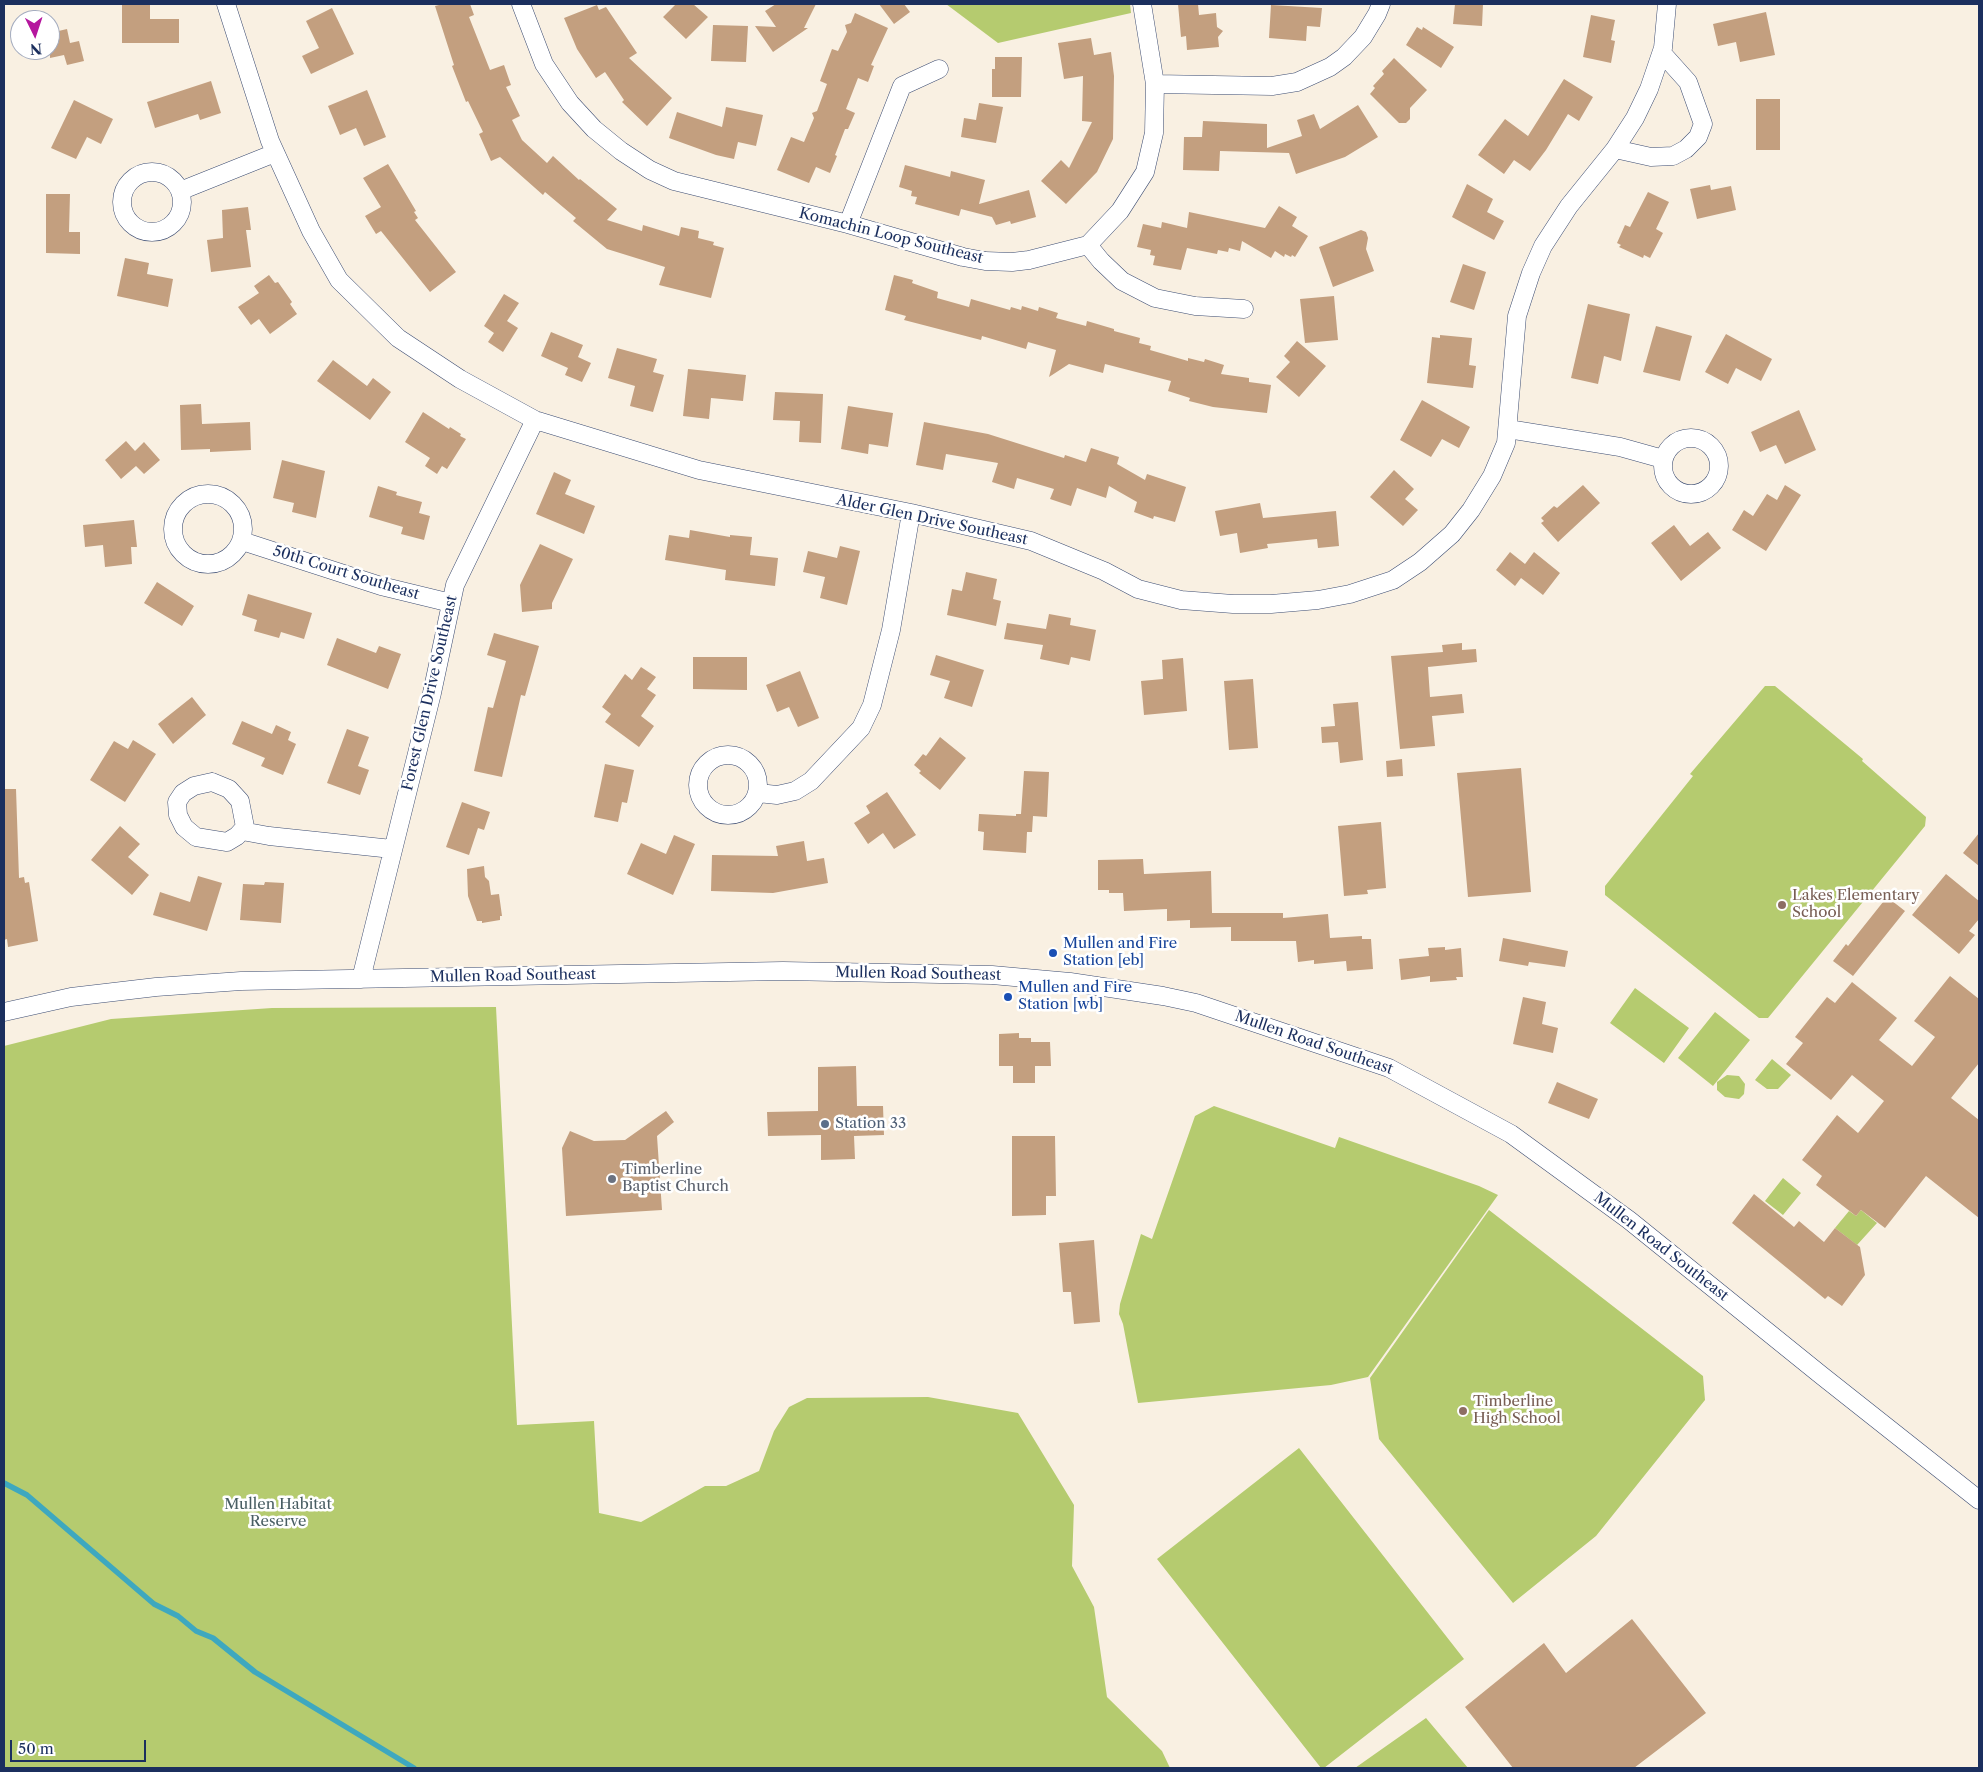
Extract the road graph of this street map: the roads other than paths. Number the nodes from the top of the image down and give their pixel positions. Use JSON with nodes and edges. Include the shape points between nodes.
{"nodes":[{"id":1,"x":226,"y":4,"type":"edge"},
{"id":2,"x":521,"y":4,"type":"edge"},
{"id":3,"x":1142,"y":4,"type":"edge"},
{"id":4,"x":1381,"y":4,"type":"edge"},
{"id":5,"x":1667,"y":4,"type":"edge"},
{"id":6,"x":1662,"y":53,"type":"junction"},
{"id":7,"x":939,"y":69,"type":"dead end"},
{"id":8,"x":1155,"y":84,"type":"junction"},
{"id":9,"x":1615,"y":149,"type":"junction"},
{"id":10,"x":275,"y":153,"type":"junction"},
{"id":11,"x":180,"y":191,"type":"dead end"},
{"id":12,"x":848,"y":224,"type":"junction"},
{"id":13,"x":1088,"y":245,"type":"junction"},
{"id":14,"x":1244,"y":309,"type":"dead end"},
{"id":15,"x":535,"y":420,"type":"junction"},
{"id":16,"x":1508,"y":429,"type":"junction"},
{"id":17,"x":1663,"y":459,"type":"dead end"},
{"id":18,"x":911,"y":513,"type":"junction"},
{"id":19,"x":242,"y":540,"type":"dead end"},
{"id":20,"x":451,"y":603,"type":"junction"},
{"id":21,"x":758,"y":793,"type":"dead end"},
{"id":22,"x":242,"y":831,"type":"dead end"},
{"id":23,"x":392,"y":849,"type":"junction"},
{"id":24,"x":361,"y":979,"type":"junction"},
{"id":25,"x":4,"y":1012,"type":"edge"},
{"id":26,"x":1979,"y":1500,"type":"edge"}],
"edges":[{"from":1,"to":10,"type":"street","name":"Alder Glen Drive Southeast"},
{"from":2,"to":12,"type":"street","name":"Komachin Loop Southeast","via":[[550,75],[588,123],[621,151],[674,181]]},
{"from":3,"to":8,"type":"street"},
{"from":4,"to":8,"type":"street","via":[[1363,37],[1344,56],[1306,79],[1272,86]]},
{"from":5,"to":6,"type":"street","name":"Alder Glen Drive Southeast"},
{"from":6,"to":9,"type":"street","name":"Alder Glen Drive Southeast","via":[[1635,118]]},
{"from":6,"to":9,"type":"street","via":[[1688,82],[1703,124],[1698,137],[1673,156],[1651,157]]},
{"from":7,"to":12,"type":"street","via":[[902,86]]},
{"from":8,"to":13,"type":"street","via":[[1154,134],[1145,172],[1120,211]]},
{"from":9,"to":16,"type":"street","name":"Alder Glen Drive Southeast","via":[[1569,206],[1543,246],[1531,273],[1517,316]]},
{"from":10,"to":11,"type":"street"},
{"from":10,"to":15,"type":"street","name":"Alder Glen Drive Southeast","via":[[311,231],[339,280],[398,338],[460,379]]},
{"from":12,"to":13,"type":"street","name":"Komachin Loop Southeast","via":[[986,261],[1029,260]]},
{"from":13,"to":14,"type":"street","via":[[1122,281],[1155,298],[1195,306]]},
{"from":15,"to":18,"type":"street","name":"Alder Glen Drive Southeast","via":[[698,470]]},
{"from":15,"to":20,"type":"street","name":"Forest Glen Drive Southeast","via":[[455,585]]},
{"from":16,"to":17,"type":"street","via":[[1620,447]]},
{"from":16,"to":18,"type":"street","name":"Alder Glen Drive Southeast","via":[[1506,443],[1492,476],[1452,534],[1393,580],[1318,600],[1271,604],[1180,600],[1138,588],[1031,540]]},
{"from":18,"to":21,"type":"street","via":[[892,630],[872,705],[861,728],[811,781],[795,791],[777,795]]},
{"from":19,"to":20,"type":"street","name":"50th Court Southeast","via":[[380,586]]},
{"from":20,"to":23,"type":"street","name":"Forest Glen Drive Southeast"},
{"from":22,"to":23,"type":"street"},
{"from":23,"to":24,"type":"street","name":"Forest Glen Drive Southeast"},
{"from":24,"to":25,"type":"street","name":"Mullen Road Southeast","via":[[241,981],[156,987],[71,997]]},
{"from":24,"to":26,"type":"street","name":"Mullen Road Southeast","via":[[783,971],[955,974],[1070,982],[1163,996],[1217,1009],[1389,1068],[1511,1134],[1629,1220]]}]}
